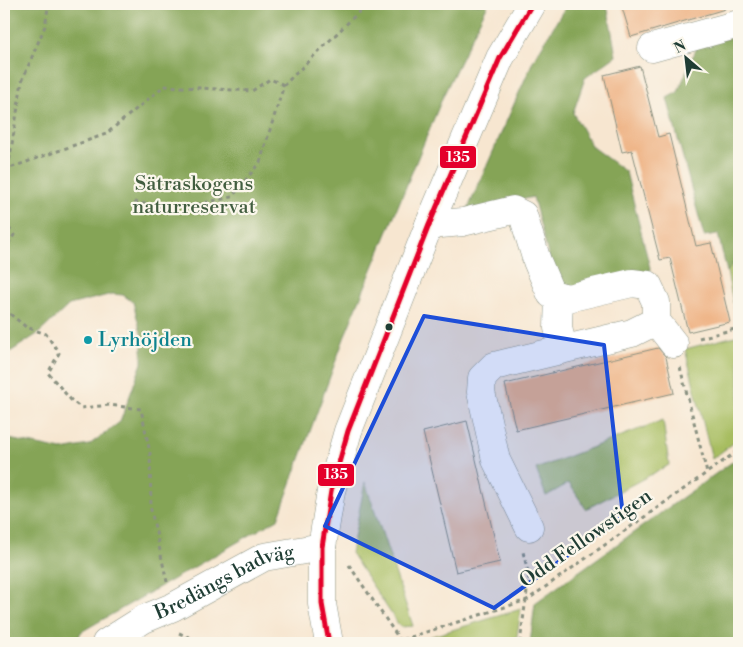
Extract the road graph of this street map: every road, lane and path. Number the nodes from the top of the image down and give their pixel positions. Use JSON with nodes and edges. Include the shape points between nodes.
{"nodes":[{"id":1,"x":54,"y":4,"type":"edge"},
{"id":2,"x":532,"y":4,"type":"edge"},
{"id":3,"x":364,"y":7,"type":"dead end"},
{"id":4,"x":739,"y":24,"type":"edge"},
{"id":5,"x":652,"y":48,"type":"dead end"},
{"id":6,"x":284,"y":85,"type":"junction"},
{"id":7,"x":5,"y":170,"type":"edge"},
{"id":8,"x":4,"y":175,"type":"edge"},
{"id":9,"x":134,"y":202,"type":"dead end"},
{"id":10,"x":4,"y":221,"type":"edge"},
{"id":11,"x":429,"y":225,"type":"junction"},
{"id":12,"x":4,"y":250,"type":"edge"},
{"id":13,"x":559,"y":296,"type":"junction"},
{"id":14,"x":4,"y":309,"type":"edge"},
{"id":15,"x":656,"y":321,"type":"junction"},
{"id":16,"x":739,"y":328,"type":"edge"},
{"id":17,"x":674,"y":344,"type":"junction"},
{"id":18,"x":563,"y":348,"type":"junction"},
{"id":19,"x":739,"y":450,"type":"edge"},
{"id":20,"x":707,"y":473,"type":"junction"},
{"id":21,"x":529,"y":526,"type":"joint"},
{"id":22,"x":322,"y":547,"type":"junction"},
{"id":23,"x":527,"y":600,"type":"junction"},
{"id":24,"x":173,"y":607,"type":"junction"},
{"id":25,"x":401,"y":642,"type":"edge"},
{"id":26,"x":106,"y":643,"type":"edge"},
{"id":27,"x":329,"y":643,"type":"edge"},
{"id":28,"x":378,"y":643,"type":"edge"},
{"id":29,"x":520,"y":643,"type":"edge"}],
"edges":[{"from":1,"to":7,"type":"path","via":[[48,8],[45,26],[22,81]]},
{"from":2,"to":11,"type":"street","via":[[500,58]]},
{"from":3,"to":6,"type":"path"},
{"from":4,"to":5,"type":"street"},
{"from":6,"to":7,"type":"path","via":[[270,79],[252,92],[164,86],[106,134]]},
{"from":6,"to":9,"type":"path","via":[[260,162],[232,197],[175,209]]},
{"from":7,"to":8,"type":"path"},
{"from":10,"to":12,"type":"path","via":[[14,235]]},
{"from":11,"to":13,"type":"street","via":[[462,222],[513,210],[523,215],[537,262],[551,294]]},
{"from":11,"to":22,"type":"street","via":[[348,431],[331,490]]},
{"from":13,"to":15,"type":"street","via":[[568,298],[632,283],[648,285],[656,302]]},
{"from":13,"to":18,"type":"street","via":[[558,328]]},
{"from":14,"to":24,"type":"path","via":[[26,327],[46,334],[59,354],[48,373],[81,408],[110,405],[141,409],[150,453],[151,510]]},
{"from":15,"to":17,"type":"street"},
{"from":15,"to":18,"type":"street","via":[[632,333]]},
{"from":16,"to":17,"type":"path"},
{"from":17,"to":20,"type":"path"},
{"from":18,"to":21,"type":"street","via":[[494,366],[482,378],[481,392],[496,460]]},
{"from":19,"to":20,"type":"path","name":"Odd Fellowstigen"},
{"from":20,"to":23,"type":"path","name":"Odd Fellowstigen"},
{"from":21,"to":23,"type":"path","via":[[518,531],[529,576]]},
{"from":22,"to":24,"type":"street","name":"Bredängs badväg","via":[[264,557]]},
{"from":22,"to":25,"type":"path","via":[[340,552]]},
{"from":22,"to":27,"type":"street","via":[[322,604]]},
{"from":23,"to":25,"type":"path","name":"Odd Fellowstigen"},
{"from":23,"to":29,"type":"path"},
{"from":24,"to":26,"type":"street","name":"Bredängs badväg","via":[[144,619]]},
{"from":25,"to":28,"type":"path","name":"Odd Fellowstigen"}]}
